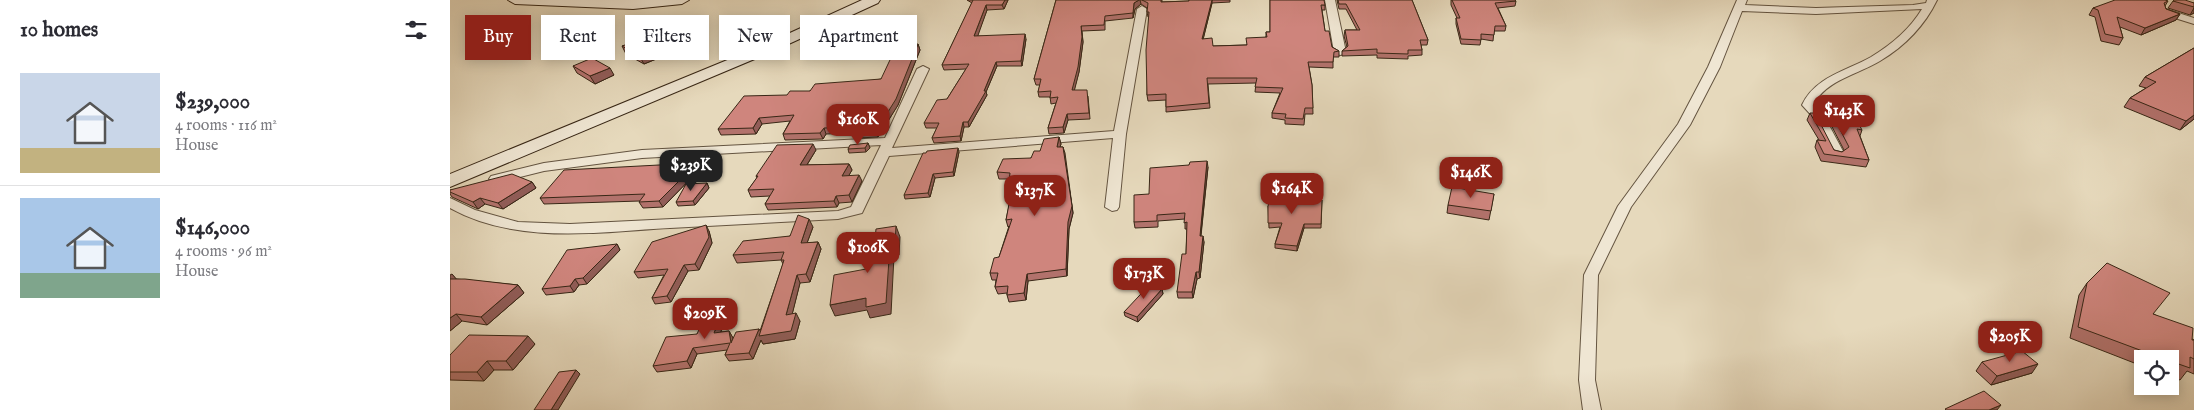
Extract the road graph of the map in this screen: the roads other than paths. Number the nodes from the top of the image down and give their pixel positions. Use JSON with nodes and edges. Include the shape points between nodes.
{"nodes":[{"id":1,"x":515,"y":0,"type":"edge"},
{"id":2,"x":682,"y":0,"type":"edge"},
{"id":3,"x":873,"y":0,"type":"edge"},
{"id":4,"x":1330,"y":0,"type":"edge"},
{"id":5,"x":1845,"y":0,"type":"edge"},
{"id":6,"x":1931,"y":3,"type":"edge"},
{"id":7,"x":1740,"y":4,"type":"edge"},
{"id":8,"x":1142,"y":9,"type":"dead end"},
{"id":9,"x":1856,"y":10,"type":"junction"},
{"id":10,"x":2166,"y":12,"type":"edge"},
{"id":11,"x":2194,"y":21,"type":"edge"},
{"id":12,"x":1340,"y":52,"type":"edge"},
{"id":13,"x":923,"y":69,"type":"dead end"},
{"id":14,"x":1120,"y":134,"type":"junction"},
{"id":15,"x":886,"y":147,"type":"junction"},
{"id":16,"x":1838,"y":153,"type":"edge"},
{"id":17,"x":450,"y":192,"type":"edge"},
{"id":18,"x":1112,"y":207,"type":"dead end"},
{"id":19,"x":1592,"y":410,"type":"edge"}],
"edges":[{"from":1,"to":2,"type":"street","via":[[633,5]]},
{"from":3,"to":17,"type":"street"},
{"from":4,"to":12,"type":"street"},
{"from":5,"to":9,"type":"street"},
{"from":6,"to":9,"type":"street","via":[[1913,8]]},
{"from":6,"to":16,"type":"street","via":[[1914,29],[1898,42],[1877,58],[1820,87],[1810,98],[1808,105],[1817,114]]},
{"from":7,"to":9,"type":"street","via":[[1816,11]]},
{"from":7,"to":19,"type":"street","via":[[1714,67],[1684,125],[1625,206],[1591,275],[1587,380]]},
{"from":8,"to":14,"type":"street"},
{"from":10,"to":11,"type":"street"},
{"from":13,"to":15,"type":"street"},
{"from":14,"to":15,"type":"street"},
{"from":14,"to":18,"type":"street"},
{"from":15,"to":17,"type":"street","via":[[715,148],[615,155],[548,167]]},
{"from":15,"to":17,"type":"street","via":[[857,210],[838,215],[570,229],[518,227],[470,213]]}]}
